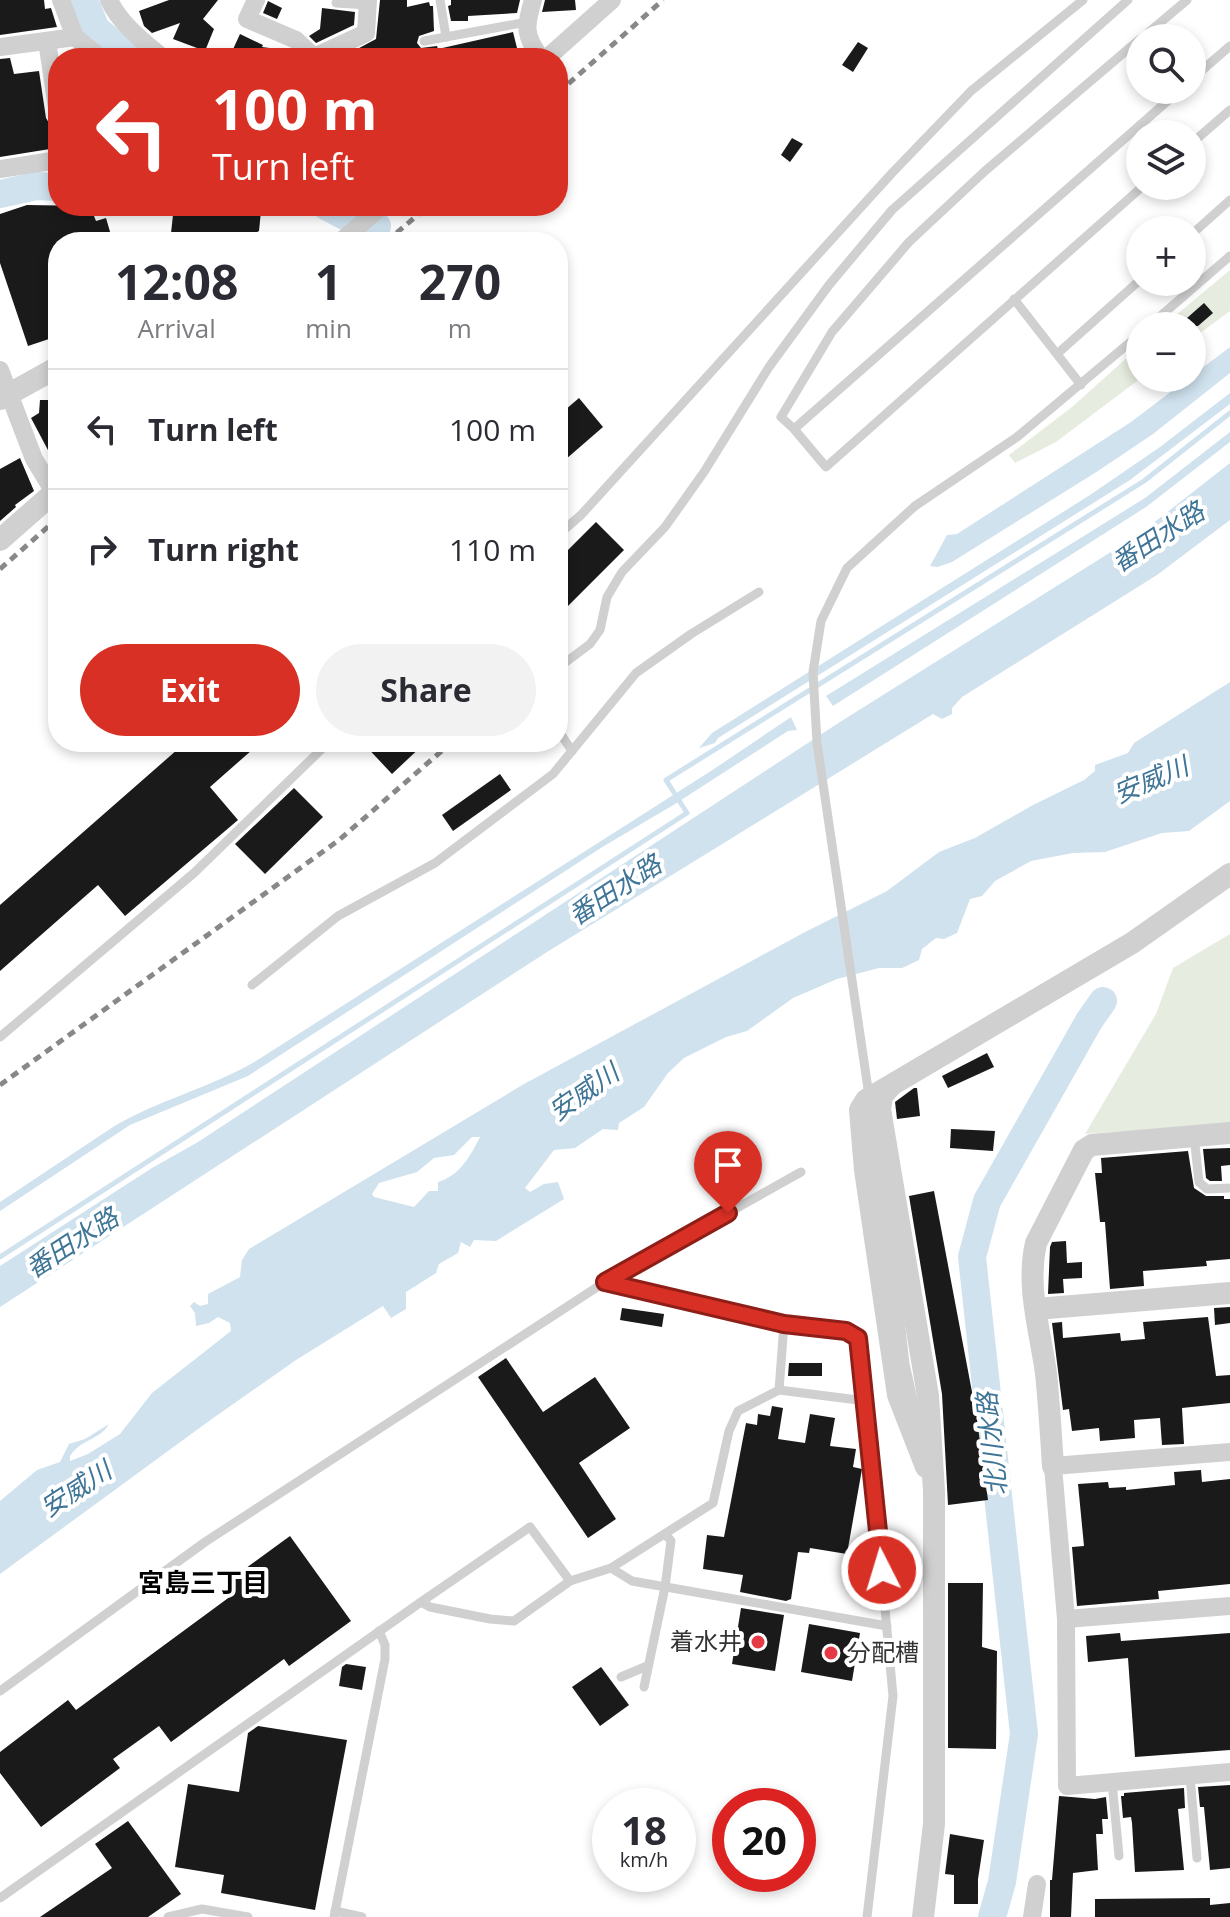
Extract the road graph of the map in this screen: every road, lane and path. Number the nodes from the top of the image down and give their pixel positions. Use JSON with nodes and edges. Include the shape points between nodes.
{"nodes":[{"id":1,"x":61,"y":0,"type":"edge"},
{"id":2,"x":109,"y":0,"type":"edge"},
{"id":3,"x":256,"y":0,"type":"edge"},
{"id":4,"x":440,"y":0,"type":"edge"},
{"id":5,"x":533,"y":0,"type":"edge"},
{"id":6,"x":612,"y":0,"type":"edge"},
{"id":7,"x":1083,"y":0,"type":"edge"},
{"id":8,"x":1128,"y":0,"type":"edge"},
{"id":9,"x":1187,"y":0,"type":"edge"},
{"id":10,"x":336,"y":3,"type":"dead end"},
{"id":11,"x":368,"y":3,"type":"edge"},
{"id":12,"x":527,"y":22,"type":"junction"},
{"id":13,"x":1159,"y":24,"type":"edge"},
{"id":14,"x":75,"y":37,"type":"junction"},
{"id":15,"x":446,"y":37,"type":"junction"},
{"id":16,"x":47,"y":41,"type":"junction"},
{"id":17,"x":424,"y":41,"type":"dead end"},
{"id":18,"x":1230,"y":46,"type":"edge"},
{"id":19,"x":0,"y":47,"type":"edge"},
{"id":20,"x":48,"y":48,"type":"edge"},
{"id":21,"x":89,"y":48,"type":"edge"},
{"id":22,"x":151,"y":48,"type":"edge"},
{"id":23,"x":304,"y":48,"type":"edge"},
{"id":24,"x":335,"y":48,"type":"edge"},
{"id":25,"x":535,"y":48,"type":"edge"},
{"id":26,"x":556,"y":48,"type":"edge"},
{"id":27,"x":1126,"y":52,"type":"edge"},
{"id":28,"x":1206,"y":67,"type":"edge"},
{"id":29,"x":1164,"y":104,"type":"edge"},
{"id":30,"x":1230,"y":110,"type":"edge"},
{"id":31,"x":1206,"y":131,"type":"edge"},
{"id":32,"x":48,"y":162,"type":"edge"},
{"id":33,"x":0,"y":169,"type":"edge"},
{"id":34,"x":1127,"y":200,"type":"edge"},
{"id":35,"x":1230,"y":200,"type":"edge"},
{"id":36,"x":370,"y":216,"type":"edge"},
{"id":37,"x":1206,"y":221,"type":"edge"},
{"id":38,"x":352,"y":232,"type":"edge"},
{"id":39,"x":1230,"y":256,"type":"edge"},
{"id":40,"x":1126,"y":292,"type":"edge"},
{"id":41,"x":1014,"y":299,"type":"junction"},
{"id":42,"x":1165,"y":312,"type":"edge"},
{"id":43,"x":1126,"y":346,"type":"edge"},
{"id":44,"x":1057,"y":354,"type":"junction"},
{"id":45,"x":0,"y":370,"type":"edge"},
{"id":46,"x":48,"y":372,"type":"edge"},
{"id":47,"x":1081,"y":385,"type":"junction"},
{"id":48,"x":4,"y":396,"type":"edge"},
{"id":49,"x":794,"y":429,"type":"junction"},
{"id":50,"x":48,"y":479,"type":"edge"},
{"id":51,"x":48,"y":497,"type":"edge"},
{"id":52,"x":568,"y":526,"type":"edge"},
{"id":53,"x":0,"y":540,"type":"edge"},
{"id":54,"x":759,"y":592,"type":"dead end"},
{"id":55,"x":568,"y":660,"type":"edge"},
{"id":56,"x":568,"y":745,"type":"edge"},
{"id":57,"x":572,"y":751,"type":"junction"},
{"id":58,"x":319,"y":752,"type":"edge"},
{"id":59,"x":1230,"y":874,"type":"edge"},
{"id":60,"x":252,"y":985,"type":"dead end"},
{"id":61,"x":0,"y":1037,"type":"edge"},
{"id":62,"x":1230,"y":1133,"type":"edge"},
{"id":63,"x":1194,"y":1136,"type":"junction"},
{"id":64,"x":801,"y":1172,"type":"dead end"},
{"id":65,"x":1230,"y":1188,"type":"edge"},
{"id":66,"x":605,"y":1282,"type":"junction"},
{"id":67,"x":1230,"y":1293,"type":"edge"},
{"id":68,"x":1036,"y":1309,"type":"junction"},
{"id":69,"x":784,"y":1324,"type":"junction"},
{"id":70,"x":779,"y":1390,"type":"junction"},
{"id":71,"x":866,"y":1401,"type":"junction"},
{"id":72,"x":1230,"y":1452,"type":"edge"},
{"id":73,"x":1053,"y":1466,"type":"junction"},
{"id":74,"x":934,"y":1491,"type":"junction"},
{"id":75,"x":666,"y":1535,"type":"junction"},
{"id":76,"x":611,"y":1568,"type":"junction"},
{"id":77,"x":570,"y":1581,"type":"junction"},
{"id":78,"x":665,"y":1587,"type":"junction"},
{"id":79,"x":421,"y":1602,"type":"junction"},
{"id":80,"x":1230,"y":1606,"type":"edge"},
{"id":81,"x":1066,"y":1619,"type":"junction"},
{"id":82,"x":887,"y":1626,"type":"junction"},
{"id":83,"x":379,"y":1631,"type":"junction"},
{"id":84,"x":647,"y":1666,"type":"junction"},
{"id":85,"x":621,"y":1677,"type":"dead end"},
{"id":86,"x":644,"y":1687,"type":"dead end"},
{"id":87,"x":0,"y":1691,"type":"edge"},
{"id":88,"x":1230,"y":1772,"type":"edge"},
{"id":89,"x":1190,"y":1776,"type":"junction"},
{"id":90,"x":1112,"y":1782,"type":"junction"},
{"id":91,"x":1119,"y":1856,"type":"dead end"},
{"id":92,"x":1197,"y":1858,"type":"dead end"},
{"id":93,"x":1037,"y":1884,"type":"dead end"},
{"id":94,"x":0,"y":1898,"type":"edge"},
{"id":95,"x":335,"y":1914,"type":"edge"},
{"id":96,"x":168,"y":1917,"type":"edge"},
{"id":97,"x":248,"y":1917,"type":"edge"},
{"id":98,"x":362,"y":1917,"type":"edge"},
{"id":99,"x":867,"y":1917,"type":"edge"},
{"id":100,"x":923,"y":1917,"type":"edge"},
{"id":101,"x":1032,"y":1917,"type":"edge"}],
"edges":[{"from":1,"to":14,"type":"street"},
{"from":2,"to":22,"type":"street","via":[[130,30]]},
{"from":3,"to":23,"type":"street","via":[[247,19]]},
{"from":4,"to":15,"type":"lane"},
{"from":5,"to":12,"type":"street"},
{"from":6,"to":26,"type":"street"},
{"from":7,"to":52,"type":"lane","via":[[971,91]]},
{"from":8,"to":55,"type":"lane","via":[[892,210],[769,367],[665,527],[622,572],[590,644]]},
{"from":9,"to":13,"type":"lane"},
{"from":10,"to":11,"type":"lane"},
{"from":11,"to":24,"type":"street","via":[[366,33]]},
{"from":12,"to":15,"type":"lane"},
{"from":12,"to":25,"type":"street"},
{"from":14,"to":16,"type":"street"},
{"from":14,"to":21,"type":"street"},
{"from":15,"to":17,"type":"lane"},
{"from":16,"to":19,"type":"street"},
{"from":16,"to":20,"type":"street"},
{"from":18,"to":28,"type":"lane"},
{"from":27,"to":49,"type":"lane","via":[[909,242],[832,332],[781,417]]},
{"from":29,"to":49,"type":"lane"},
{"from":30,"to":31,"type":"lane"},
{"from":32,"to":33,"type":"street"},
{"from":34,"to":41,"type":"lane"},
{"from":35,"to":37,"type":"lane"},
{"from":36,"to":38,"type":"street"},
{"from":39,"to":42,"type":"lane"},
{"from":40,"to":44,"type":"lane"},
{"from":41,"to":44,"type":"lane"},
{"from":41,"to":49,"type":"lane","via":[[826,467]]},
{"from":43,"to":47,"type":"lane"},
{"from":44,"to":47,"type":"lane"},
{"from":45,"to":48,"type":"street"},
{"from":46,"to":48,"type":"street"},
{"from":47,"to":74,"type":"lane","bridge":true,"via":[[996,452],[915,506],[847,568],[821,621],[813,672],[817,743],[905,1364]]},
{"from":48,"to":50,"type":"street"},
{"from":51,"to":53,"type":"street"},
{"from":54,"to":57,"type":"lane","via":[[636,673]]},
{"from":56,"to":57,"type":"lane"},
{"from":57,"to":60,"type":"lane","via":[[553,774],[435,863],[338,916]]},
{"from":58,"to":61,"type":"lane","via":[[194,873]]},
{"from":59,"to":74,"type":"street","via":[[1132,943],[882,1096],[928,1396]]},
{"from":62,"to":63,"type":"street"},
{"from":63,"to":65,"type":"lane","via":[[1199,1182],[1207,1189]]},
{"from":63,"to":68,"type":"street","via":[[1084,1150],[1036,1243]]},
{"from":64,"to":66,"type":"lane"},
{"from":66,"to":69,"type":"lane"},
{"from":66,"to":87,"type":"lane","via":[[205,1542]]},
{"from":67,"to":68,"type":"street"},
{"from":68,"to":73,"type":"street"},
{"from":69,"to":70,"type":"lane"},
{"from":69,"to":71,"type":"lane","via":[[846,1331],[858,1338]]},
{"from":70,"to":71,"type":"lane"},
{"from":70,"to":75,"type":"lane","via":[[738,1411],[713,1503]]},
{"from":71,"to":82,"type":"lane"},
{"from":72,"to":73,"type":"street"},
{"from":73,"to":81,"type":"street"},
{"from":74,"to":100,"type":"street","via":[[934,1824]]},
{"from":75,"to":76,"type":"lane"},
{"from":75,"to":78,"type":"lane","via":[[671,1541]]},
{"from":76,"to":77,"type":"lane"},
{"from":76,"to":78,"type":"lane","via":[[632,1581]]},
{"from":77,"to":79,"type":"lane","via":[[514,1621]]},
{"from":77,"to":79,"type":"lane","via":[[530,1527]]},
{"from":78,"to":82,"type":"lane"},
{"from":78,"to":84,"type":"lane"},
{"from":79,"to":83,"type":"lane"},
{"from":80,"to":81,"type":"street"},
{"from":81,"to":90,"type":"street","via":[[1067,1786]]},
{"from":82,"to":99,"type":"lane","via":[[893,1696]]},
{"from":83,"to":94,"type":"lane"},
{"from":83,"to":95,"type":"lane","via":[[385,1659]]},
{"from":84,"to":85,"type":"lane"},
{"from":84,"to":86,"type":"lane"},
{"from":88,"to":89,"type":"street"},
{"from":89,"to":90,"type":"street"},
{"from":89,"to":92,"type":"lane"},
{"from":90,"to":91,"type":"lane"},
{"from":93,"to":101,"type":"street"},
{"from":95,"to":98,"type":"lane"},
{"from":96,"to":97,"type":"lane","via":[[202,1909]]}]}
